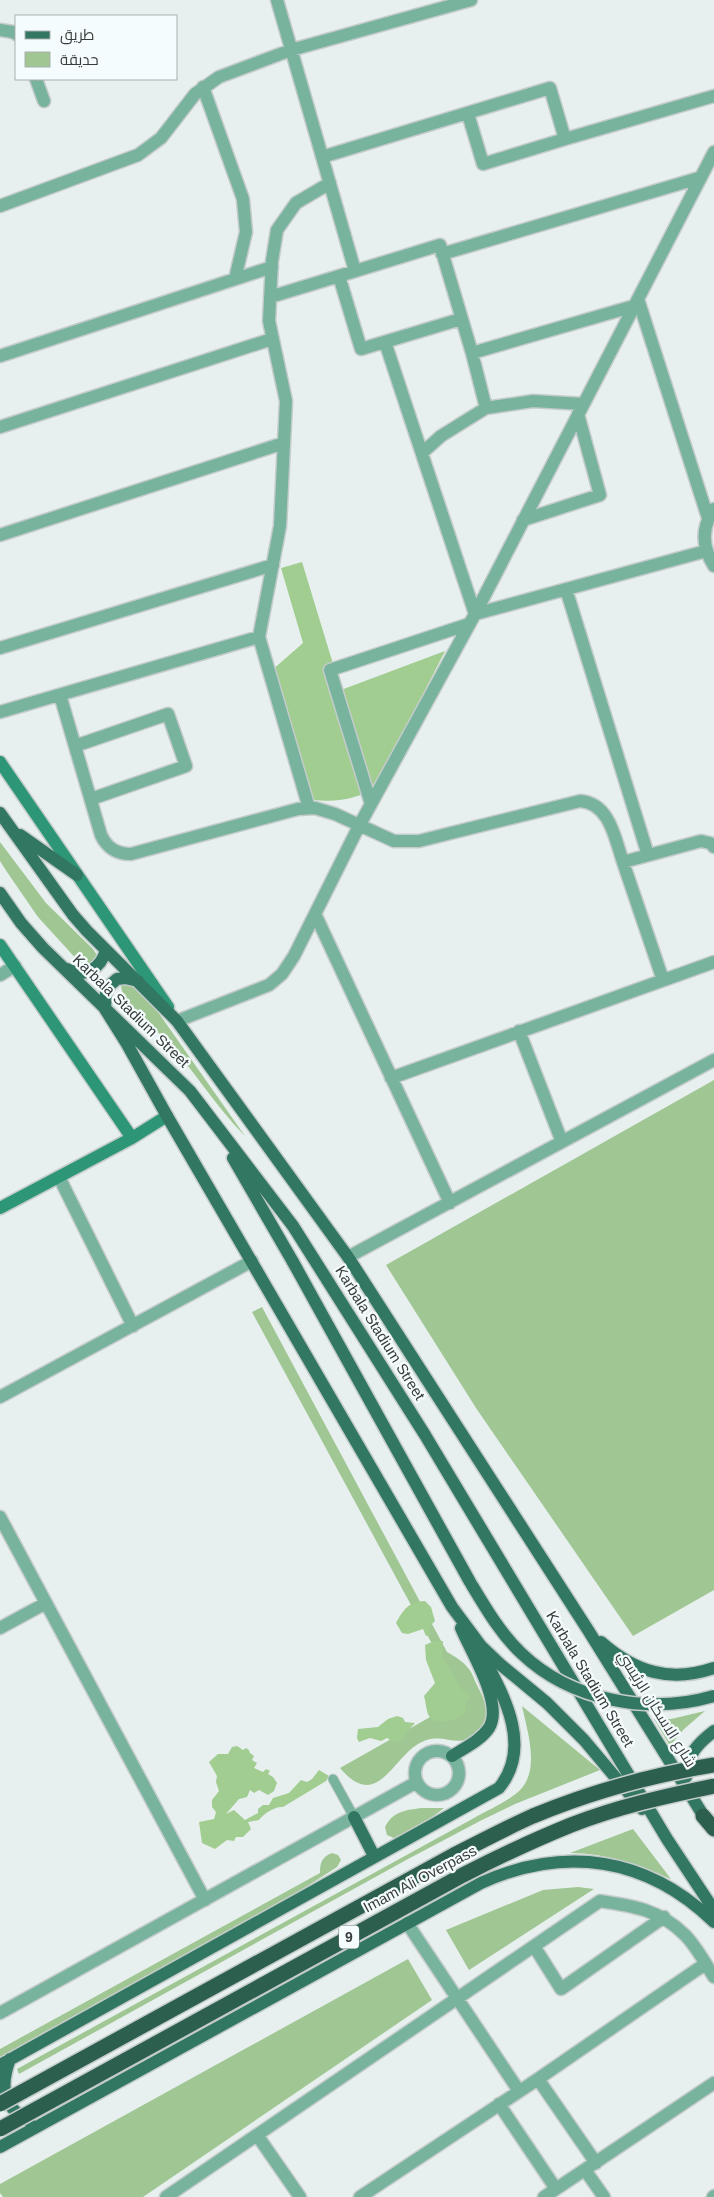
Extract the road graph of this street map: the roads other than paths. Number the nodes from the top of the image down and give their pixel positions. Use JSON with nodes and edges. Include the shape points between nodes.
{"nodes":[{"id":1,"x":277,"y":0,"type":"edge"},
{"id":2,"x":471,"y":0,"type":"edge"},
{"id":3,"x":0,"y":30,"type":"edge"},
{"id":4,"x":15,"y":33,"type":"edge"},
{"id":5,"x":291,"y":50,"type":"junction"},
{"id":6,"x":36,"y":80,"type":"edge"},
{"id":7,"x":203,"y":87,"type":"junction"},
{"id":8,"x":714,"y":96,"type":"edge"},
{"id":9,"x":44,"y":102,"type":"dead end"},
{"id":10,"x":468,"y":114,"type":"junction"},
{"id":11,"x":565,"y":139,"type":"junction"},
{"id":12,"x":714,"y":152,"type":"edge"},
{"id":13,"x":322,"y":157,"type":"junction"},
{"id":14,"x":699,"y":178,"type":"junction"},
{"id":15,"x":330,"y":183,"type":"junction"},
{"id":16,"x":0,"y":206,"type":"edge"},
{"id":17,"x":442,"y":254,"type":"junction"},
{"id":18,"x":272,"y":267,"type":"junction"},
{"id":19,"x":355,"y":271,"type":"junction"},
{"id":20,"x":339,"y":276,"type":"junction"},
{"id":21,"x":235,"y":279,"type":"junction"},
{"id":22,"x":270,"y":297,"type":"junction"},
{"id":23,"x":636,"y":302,"type":"junction"},
{"id":24,"x":461,"y":319,"type":"junction"},
{"id":25,"x":272,"y":338,"type":"junction"},
{"id":26,"x":385,"y":342,"type":"junction"},
{"id":27,"x":472,"y":352,"type":"junction"},
{"id":28,"x":0,"y":356,"type":"edge"},
{"id":29,"x":486,"y":408,"type":"junction"},
{"id":30,"x":581,"y":409,"type":"junction"},
{"id":31,"x":0,"y":428,"type":"edge"},
{"id":32,"x":284,"y":443,"type":"junction"},
{"id":33,"x":422,"y":453,"type":"junction"},
{"id":34,"x":711,"y":513,"type":"edge"},
{"id":35,"x":523,"y":520,"type":"junction"},
{"id":36,"x":0,"y":535,"type":"edge"},
{"id":37,"x":706,"y":551,"type":"junction"},
{"id":38,"x":273,"y":564,"type":"junction"},
{"id":39,"x":714,"y":566,"type":"edge"},
{"id":40,"x":566,"y":589,"type":"junction"},
{"id":41,"x":472,"y":619,"type":"junction"},
{"id":42,"x":259,"y":637,"type":"junction"},
{"id":43,"x":0,"y":648,"type":"edge"},
{"id":44,"x":60,"y":694,"type":"junction"},
{"id":45,"x":0,"y":712,"type":"edge"},
{"id":46,"x":75,"y":746,"type":"junction"},
{"id":47,"x":0,"y":762,"type":"edge"},
{"id":48,"x":91,"y":799,"type":"junction"},
{"id":49,"x":371,"y":804,"type":"junction"},
{"id":50,"x":309,"y":808,"type":"junction"},
{"id":51,"x":0,"y":813,"type":"edge"},
{"id":52,"x":359,"y":826,"type":"junction"},
{"id":53,"x":11,"y":828,"type":"junction"},
{"id":54,"x":714,"y":847,"type":"edge"},
{"id":55,"x":648,"y":855,"type":"junction"},
{"id":56,"x":622,"y":862,"type":"junction"},
{"id":57,"x":78,"y":875,"type":"junction"},
{"id":58,"x":0,"y":893,"type":"edge"},
{"id":59,"x":316,"y":916,"type":"junction"},
{"id":60,"x":0,"y":945,"type":"edge"},
{"id":61,"x":106,"y":950,"type":"junction"},
{"id":62,"x":714,"y":962,"type":"edge"},
{"id":63,"x":15,"y":966,"type":"junction"},
{"id":64,"x":62,"y":966,"type":"junction"},
{"id":65,"x":0,"y":976,"type":"edge"},
{"id":66,"x":663,"y":980,"type":"junction"},
{"id":67,"x":141,"y":983,"type":"junction"},
{"id":68,"x":105,"y":1009,"type":"junction"},
{"id":69,"x":177,"y":1020,"type":"junction"},
{"id":70,"x":519,"y":1031,"type":"junction"},
{"id":71,"x":714,"y":1060,"type":"edge"},
{"id":72,"x":392,"y":1078,"type":"junction"},
{"id":73,"x":202,"y":1107,"type":"junction"},
{"id":74,"x":167,"y":1116,"type":"junction"},
{"id":75,"x":132,"y":1138,"type":"junction"},
{"id":76,"x":562,"y":1142,"type":"junction"},
{"id":77,"x":59,"y":1177,"type":"junction"},
{"id":78,"x":450,"y":1203,"type":"junction"},
{"id":79,"x":0,"y":1208,"type":"edge"},
{"id":80,"x":348,"y":1257,"type":"junction"},
{"id":81,"x":252,"y":1261,"type":"junction"},
{"id":82,"x":132,"y":1326,"type":"junction"},
{"id":83,"x":0,"y":1397,"type":"edge"},
{"id":84,"x":0,"y":1517,"type":"edge"},
{"id":85,"x":46,"y":1603,"type":"junction"},
{"id":86,"x":452,"y":1607,"type":"junction"},
{"id":87,"x":0,"y":1628,"type":"edge"},
{"id":88,"x":588,"y":1630,"type":"junction"},
{"id":89,"x":471,"y":1634,"type":"junction"},
{"id":90,"x":714,"y":1668,"type":"edge"},
{"id":91,"x":714,"y":1696,"type":"edge"},
{"id":92,"x":714,"y":1731,"type":"edge"},
{"id":93,"x":452,"y":1756,"type":"junction"},
{"id":94,"x":714,"y":1765,"type":"edge"},
{"id":95,"x":333,"y":1779,"type":"dead end"},
{"id":96,"x":417,"y":1782,"type":"junction"},
{"id":97,"x":714,"y":1786,"type":"edge"},
{"id":98,"x":687,"y":1787,"type":"junction"},
{"id":99,"x":703,"y":1816,"type":"joint"},
{"id":100,"x":354,"y":1817,"type":"junction"},
{"id":101,"x":714,"y":1830,"type":"edge"},
{"id":102,"x":667,"y":1839,"type":"junction"},
{"id":103,"x":374,"y":1856,"type":"junction"},
{"id":104,"x":205,"y":1900,"type":"junction"},
{"id":105,"x":714,"y":1910,"type":"edge"},
{"id":106,"x":664,"y":1917,"type":"junction"},
{"id":107,"x":714,"y":1922,"type":"edge"},
{"id":108,"x":408,"y":1923,"type":"junction"},
{"id":109,"x":534,"y":1946,"type":"junction"},
{"id":110,"x":705,"y":1964,"type":"junction"},
{"id":111,"x":714,"y":1976,"type":"edge"},
{"id":112,"x":457,"y":1998,"type":"junction"},
{"id":113,"x":0,"y":2013,"type":"edge"},
{"id":114,"x":5,"y":2062,"type":"edge"},
{"id":115,"x":538,"y":2079,"type":"junction"},
{"id":116,"x":714,"y":2083,"type":"edge"},
{"id":117,"x":519,"y":2091,"type":"junction"},
{"id":118,"x":0,"y":2104,"type":"edge"},
{"id":119,"x":499,"y":2104,"type":"junction"},
{"id":120,"x":44,"y":2123,"type":"junction"},
{"id":121,"x":0,"y":2129,"type":"edge"},
{"id":122,"x":257,"y":2135,"type":"junction"},
{"id":123,"x":0,"y":2147,"type":"edge"},
{"id":124,"x":596,"y":2163,"type":"junction"},
{"id":125,"x":584,"y":2170,"type":"junction"},
{"id":126,"x":556,"y":2189,"type":"junction"},
{"id":127,"x":166,"y":2197,"type":"edge"},
{"id":128,"x":300,"y":2197,"type":"edge"},
{"id":129,"x":360,"y":2197,"type":"edge"},
{"id":130,"x":544,"y":2197,"type":"edge"},
{"id":131,"x":604,"y":2197,"type":"edge"}],
"edges":[{"from":1,"to":5,"type":"street"},
{"from":2,"to":5,"type":"street"},
{"from":3,"to":4,"type":"street"},
{"from":5,"to":7,"type":"street","via":[[219,77]]},
{"from":5,"to":13,"type":"street"},
{"from":6,"to":9,"type":"street"},
{"from":7,"to":16,"type":"street","via":[[161,138],[138,155]]},
{"from":7,"to":21,"type":"street","via":[[243,199],[246,232]]},
{"from":8,"to":11,"type":"street"},
{"from":10,"to":11,"type":"street","via":[[483,164]]},
{"from":10,"to":11,"type":"street","via":[[550,88]]},
{"from":10,"to":13,"type":"street"},
{"from":12,"to":14,"type":"street"},
{"from":13,"to":15,"type":"street"},
{"from":14,"to":17,"type":"street"},
{"from":14,"to":23,"type":"street"},
{"from":15,"to":18,"type":"street","via":[[296,203],[277,230]]},
{"from":15,"to":19,"type":"street"},
{"from":17,"to":19,"type":"street","via":[[440,245]]},
{"from":17,"to":24,"type":"street"},
{"from":18,"to":21,"type":"street"},
{"from":18,"to":22,"type":"street"},
{"from":19,"to":20,"type":"street"},
{"from":20,"to":22,"type":"street"},
{"from":20,"to":26,"type":"street","via":[[361,349]]},
{"from":21,"to":28,"type":"street"},
{"from":22,"to":25,"type":"street"},
{"from":23,"to":27,"type":"street"},
{"from":23,"to":30,"type":"street"},
{"from":23,"to":34,"type":"street"},
{"from":24,"to":26,"type":"street"},
{"from":24,"to":27,"type":"street"},
{"from":25,"to":31,"type":"street"},
{"from":25,"to":32,"type":"street","via":[[286,401]]},
{"from":26,"to":33,"type":"street"},
{"from":27,"to":29,"type":"street"},
{"from":29,"to":30,"type":"street","via":[[533,401]]},
{"from":29,"to":33,"type":"street","via":[[441,436]]},
{"from":30,"to":35,"type":"street"},
{"from":30,"to":35,"type":"street","via":[[600,495]]},
{"from":32,"to":36,"type":"street"},
{"from":32,"to":38,"type":"street","via":[[280,526]]},
{"from":33,"to":41,"type":"street"},
{"from":34,"to":37,"type":"street","via":[[703,534]]},
{"from":35,"to":41,"type":"street"},
{"from":37,"to":39,"type":"street"},
{"from":37,"to":40,"type":"street"},
{"from":38,"to":42,"type":"street"},
{"from":38,"to":43,"type":"street"},
{"from":40,"to":41,"type":"street"},
{"from":40,"to":55,"type":"street"},
{"from":41,"to":49,"type":"street"},
{"from":41,"to":49,"type":"street","via":[[330,670]]},
{"from":42,"to":44,"type":"street"},
{"from":42,"to":50,"type":"street"},
{"from":44,"to":45,"type":"street"},
{"from":44,"to":46,"type":"street"},
{"from":46,"to":48,"type":"street"},
{"from":46,"to":48,"type":"street","via":[[168,714],[186,766]]},
{"from":47,"to":57,"type":"street"},
{"from":48,"to":50,"type":"street","via":[[103,841],[112,850],[124,854],[258,818]]},
{"from":49,"to":52,"type":"street"},
{"from":50,"to":52,"type":"street","via":[[335,814]]},
{"from":51,"to":53,"type":"main road","name":"Karbala Stadium Street"},
{"from":52,"to":56,"type":"street","via":[[394,841],[419,841],[574,802],[587,802],[603,812]]},
{"from":52,"to":59,"type":"street"},
{"from":53,"to":57,"type":"main road"},
{"from":53,"to":61,"type":"main road","name":"Karbala Stadium Street","via":[[73,915]]},
{"from":54,"to":55,"type":"street","via":[[701,841]]},
{"from":55,"to":56,"type":"street"},
{"from":56,"to":66,"type":"street"},
{"from":57,"to":69,"type":"street"},
{"from":58,"to":64,"type":"main road","name":"Karbala Stadium Street","via":[[21,923]]},
{"from":59,"to":69,"type":"street","via":[[282,974],[269,985]]},
{"from":59,"to":72,"type":"street"},
{"from":60,"to":63,"type":"street"},
{"from":61,"to":64,"type":"main road","via":[[100,964],[86,973],[70,971]]},
{"from":61,"to":67,"type":"main road","name":"Karbala Stadium Street"},
{"from":62,"to":66,"type":"street"},
{"from":63,"to":65,"type":"street"},
{"from":63,"to":75,"type":"street"},
{"from":64,"to":68,"type":"main road","name":"Karbala Stadium Street"},
{"from":66,"to":70,"type":"street"},
{"from":67,"to":68,"type":"main road","via":[[125,978],[110,985]]},
{"from":67,"to":69,"type":"main road","name":"Karbala Stadium Street"},
{"from":68,"to":73,"type":"main road","name":"Karbala Stadium Street","via":[[162,1062]]},
{"from":68,"to":74,"type":"main road"},
{"from":69,"to":80,"type":"main road","name":"Karbala Stadium Street"},
{"from":70,"to":72,"type":"street"},
{"from":70,"to":76,"type":"street"},
{"from":71,"to":76,"type":"street"},
{"from":72,"to":78,"type":"street"},
{"from":73,"to":91,"type":"main road","bridge":true,"via":[[254,1192],[470,1582],[491,1617],[521,1654],[565,1683],[613,1700],[665,1704]]},
{"from":73,"to":102,"type":"main road","name":"Karbala Stadium Street","via":[[272,1196],[343,1302]]},
{"from":74,"to":75,"type":"street"},
{"from":74,"to":81,"type":"main road"},
{"from":75,"to":77,"type":"street"},
{"from":76,"to":78,"type":"street"},
{"from":77,"to":79,"type":"street"},
{"from":77,"to":82,"type":"street"},
{"from":78,"to":80,"type":"street"},
{"from":80,"to":88,"type":"main road","name":"Karbala Stadium Street"},
{"from":81,"to":82,"type":"street"},
{"from":81,"to":86,"type":"main road"},
{"from":82,"to":83,"type":"street"},
{"from":84,"to":85,"type":"street"},
{"from":85,"to":87,"type":"street"},
{"from":85,"to":104,"type":"street"},
{"from":86,"to":89,"type":"main road"},
{"from":86,"to":93,"type":"main road","via":[[492,1698],[494,1711],[488,1730]]},
{"from":88,"to":90,"type":"main road","via":[[614,1653],[655,1673],[687,1676]]},
{"from":88,"to":98,"type":"main road","name":"شارع الاسكان الرئيسي"},
{"from":89,"to":102,"type":"main road","via":[[501,1665],[564,1719]]},
{"from":89,"to":103,"type":"main road","via":[[510,1714],[514,1732],[512,1768],[503,1783],[490,1794]]},
{"from":92,"to":98,"type":"main road","via":[[700,1741],[689,1758]]},
{"from":93,"to":96,"type":"street","via":[[438,1750],[424,1755],[416,1768]]},
{"from":93,"to":96,"type":"street","via":[[459,1776],[453,1788],[433,1795]]},
{"from":94,"to":118,"type":"highway","name":"Imam Ali Overpass","number":"9","bridge":true,"via":[[613,1788],[515,1824]]},
{"from":95,"to":100,"type":"lane"},
{"from":96,"to":100,"type":"street"},
{"from":97,"to":121,"type":"highway","name":"Imam Ali Overpass","number":"9","bridge":true,"via":[[640,1802],[520,1846]]},
{"from":98,"to":99,"type":"main road","name":"شارع الاسكان الرئيسي"},
{"from":99,"to":101,"type":"highway"},
{"from":100,"to":103,"type":"main road"},
{"from":100,"to":104,"type":"street"},
{"from":102,"to":105,"type":"main road"},
{"from":103,"to":114,"type":"main road"},
{"from":104,"to":113,"type":"street"},
{"from":106,"to":109,"type":"street","via":[[634,1906],[600,1901]]},
{"from":106,"to":109,"type":"street","via":[[562,1989]]},
{"from":106,"to":110,"type":"street","via":[[686,1936]]},
{"from":107,"to":108,"type":"main road","via":[[682,1894],[662,1882],[621,1867],[580,1861],[539,1864],[500,1875]]},
{"from":108,"to":112,"type":"street"},
{"from":108,"to":120,"type":"main road"},
{"from":109,"to":112,"type":"street"},
{"from":110,"to":111,"type":"street"},
{"from":110,"to":115,"type":"street"},
{"from":112,"to":117,"type":"street"},
{"from":112,"to":122,"type":"street"},
{"from":114,"to":120,"type":"main road","via":[[2,2083],[10,2107],[31,2122]]},
{"from":115,"to":117,"type":"street"},
{"from":115,"to":124,"type":"street"},
{"from":116,"to":124,"type":"street"},
{"from":117,"to":119,"type":"street"},
{"from":119,"to":126,"type":"street"},
{"from":119,"to":129,"type":"street"},
{"from":120,"to":123,"type":"main road"},
{"from":122,"to":127,"type":"street"},
{"from":122,"to":128,"type":"street"},
{"from":124,"to":125,"type":"street"},
{"from":125,"to":126,"type":"street"},
{"from":125,"to":131,"type":"street"},
{"from":126,"to":130,"type":"street"}]}
